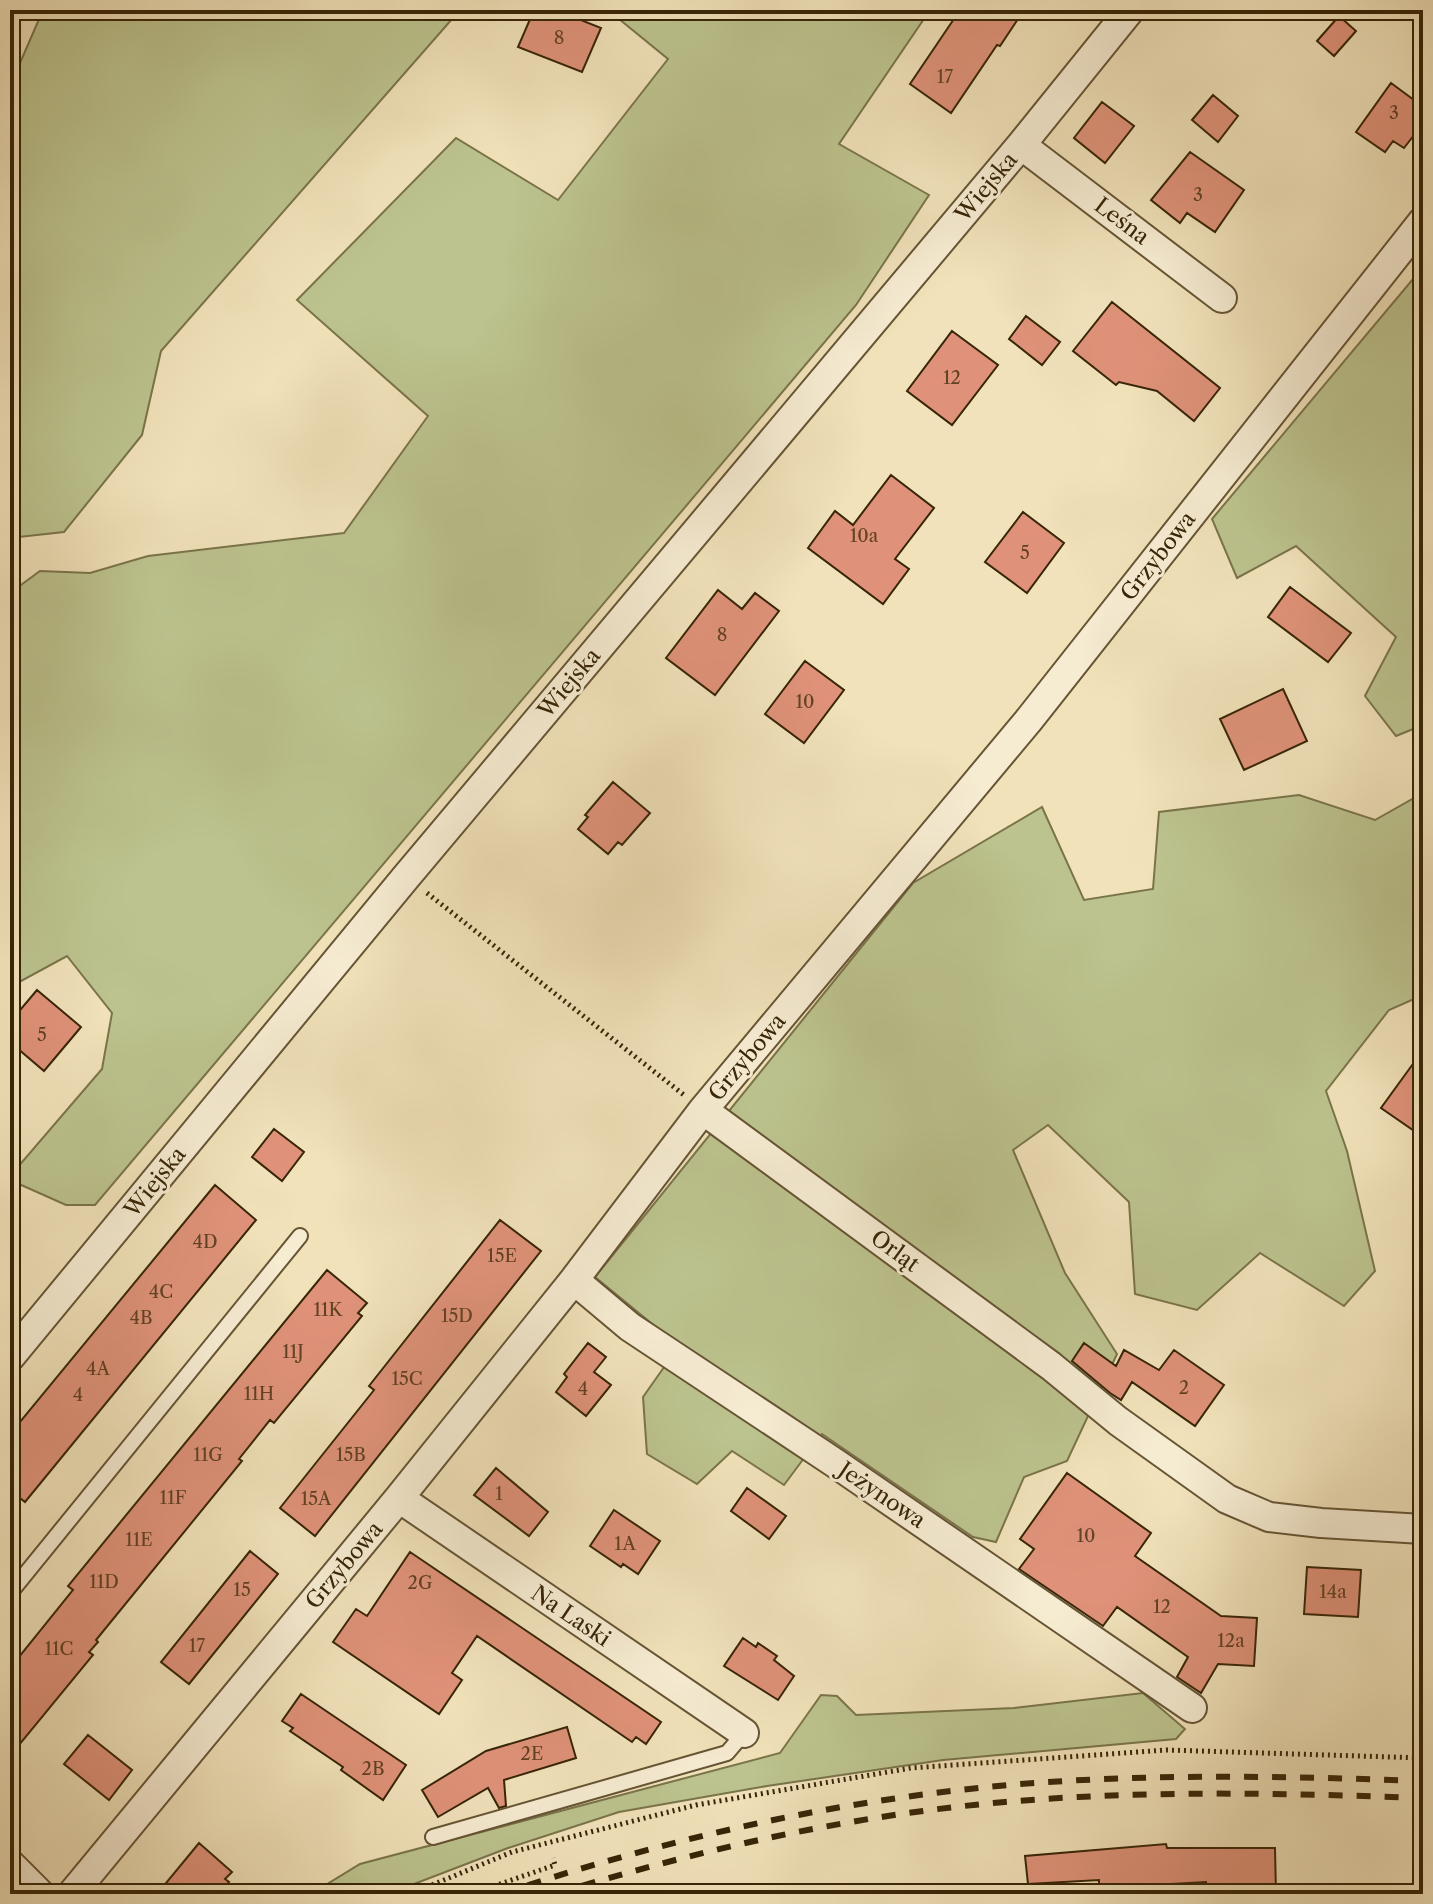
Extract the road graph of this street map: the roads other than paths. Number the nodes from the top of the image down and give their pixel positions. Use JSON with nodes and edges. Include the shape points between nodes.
{"nodes":[{"id":1,"x":1130,"y":10,"type":"edge"},
{"id":2,"x":1021,"y":145,"type":"junction"},
{"id":3,"x":1423,"y":221,"type":"edge"},
{"id":4,"x":1222,"y":298,"type":"dead end"},
{"id":5,"x":703,"y":1110,"type":"junction"},
{"id":6,"x":300,"y":1236,"type":"dead end"},
{"id":7,"x":574,"y":1280,"type":"junction"},
{"id":8,"x":10,"y":1357,"type":"edge"},
{"id":9,"x":399,"y":1498,"type":"junction"},
{"id":10,"x":1423,"y":1529,"type":"edge"},
{"id":11,"x":10,"y":1593,"type":"edge"},
{"id":12,"x":1192,"y":1708,"type":"dead end"},
{"id":13,"x":744,"y":1733,"type":"joint"},
{"id":14,"x":433,"y":1837,"type":"dead end"},
{"id":15,"x":10,"y":1864,"type":"edge"},
{"id":16,"x":40,"y":1894,"type":"edge"},
{"id":17,"x":72,"y":1894,"type":"edge"}],
"edges":[{"from":1,"to":2,"type":"street","name":"Wiejska"},
{"from":2,"to":4,"type":"street","name":"Leśna"},
{"from":2,"to":8,"type":"street","name":"Wiejska"},
{"from":3,"to":5,"type":"street","name":"Grzybowa","via":[[1028,721]]},
{"from":5,"to":7,"type":"street","name":"Grzybowa"},
{"from":5,"to":10,"type":"street","name":"Orląt","via":[[1227,1499],[1269,1517]]},
{"from":6,"to":11,"type":"lane"},
{"from":7,"to":9,"type":"street","name":"Grzybowa"},
{"from":7,"to":12,"type":"street","name":"Jeżynowa","via":[[630,1327]]},
{"from":9,"to":13,"type":"street","name":"Na Laski"},
{"from":9,"to":17,"type":"street","name":"Grzybowa"},
{"from":13,"to":14,"type":"lane","via":[[727,1753]]},
{"from":15,"to":16,"type":"street"}]}
